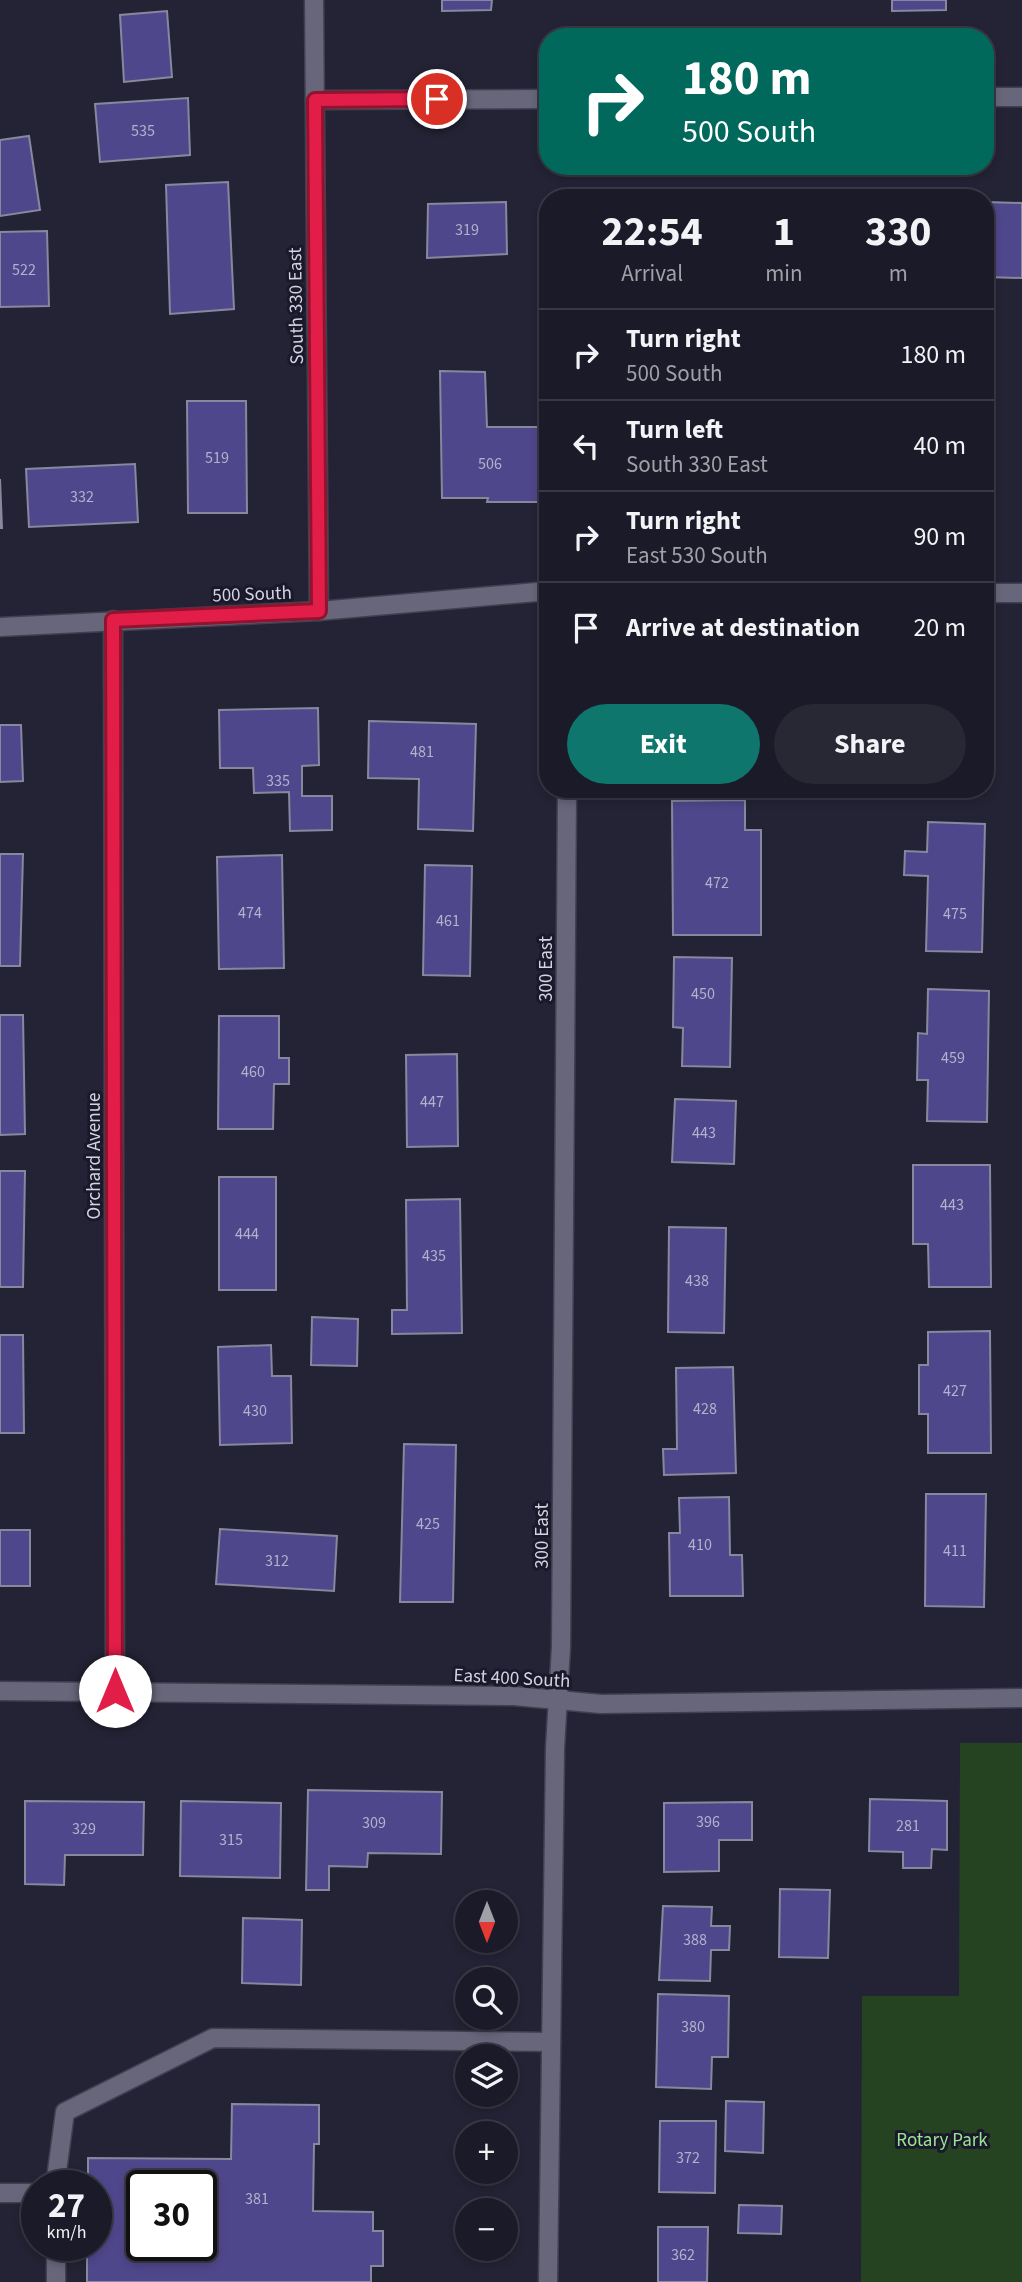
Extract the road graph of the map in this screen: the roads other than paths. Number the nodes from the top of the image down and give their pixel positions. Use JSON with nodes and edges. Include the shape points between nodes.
{"nodes":[{"id":1,"x":314,"y":0,"type":"edge"},
{"id":2,"x":994,"y":97,"type":"edge"},
{"id":3,"x":1022,"y":97,"type":"edge"},
{"id":4,"x":539,"y":99,"type":"edge"},
{"id":5,"x":315,"y":100,"type":"junction"},
{"id":6,"x":539,"y":592,"type":"edge"},
{"id":7,"x":994,"y":593,"type":"edge"},
{"id":8,"x":1022,"y":593,"type":"edge"},
{"id":9,"x":319,"y":611,"type":"junction"},
{"id":10,"x":113,"y":620,"type":"junction"},
{"id":11,"x":0,"y":626,"type":"edge"},
{"id":12,"x":567,"y":798,"type":"edge"},
{"id":13,"x":0,"y":1691,"type":"edge"},
{"id":14,"x":115,"y":1691,"type":"junction"},
{"id":15,"x":1022,"y":1698,"type":"edge"},
{"id":16,"x":558,"y":1700,"type":"junction"},
{"id":17,"x":551,"y":2042,"type":"junction"},
{"id":18,"x":57,"y":2170,"type":"edge"},
{"id":19,"x":0,"y":2193,"type":"edge"},
{"id":20,"x":21,"y":2193,"type":"edge"},
{"id":21,"x":56,"y":2261,"type":"edge"},
{"id":22,"x":56,"y":2282,"type":"edge"},
{"id":23,"x":548,"y":2282,"type":"edge"}],
"edges":[{"from":1,"to":5,"type":"street","name":"South 330 East"},
{"from":2,"to":3,"type":"street"},
{"from":4,"to":5,"type":"street"},
{"from":5,"to":9,"type":"street","name":"South 330 East"},
{"from":6,"to":9,"type":"street","name":"500 South"},
{"from":7,"to":8,"type":"street"},
{"from":9,"to":10,"type":"street","name":"500 South"},
{"from":10,"to":11,"type":"street","name":"500 South"},
{"from":10,"to":14,"type":"street","name":"Orchard Avenue"},
{"from":12,"to":16,"type":"street","name":"300 East"},
{"from":13,"to":14,"type":"street","name":"East 400 South"},
{"from":14,"to":16,"type":"street","name":"East 400 South"},
{"from":15,"to":16,"type":"street","name":"East 400 South","via":[[601,1704]]},
{"from":16,"to":17,"type":"street","name":"300 East"},
{"from":17,"to":18,"type":"street","via":[[213,2038],[65,2112]]},
{"from":17,"to":23,"type":"street","name":"300 East"},
{"from":19,"to":20,"type":"street"},
{"from":21,"to":22,"type":"street"}]}
